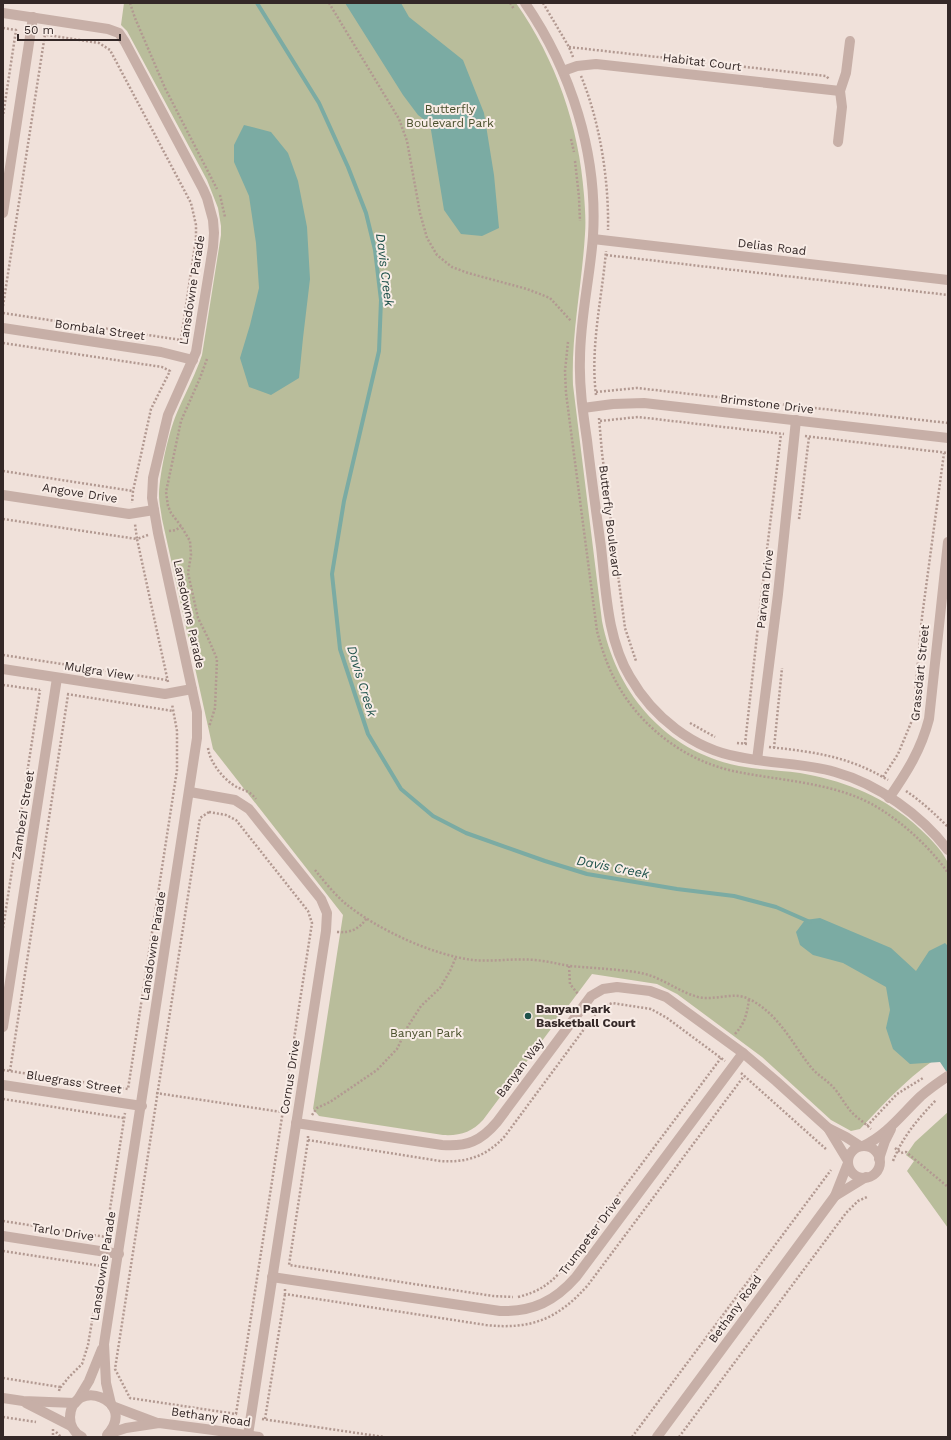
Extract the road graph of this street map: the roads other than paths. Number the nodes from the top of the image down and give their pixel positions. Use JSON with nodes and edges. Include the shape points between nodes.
{"nodes":[{"id":1,"x":525,"y":3,"type":"edge"},
{"id":2,"x":3,"y":13,"type":"edge"},
{"id":3,"x":33,"y":17,"type":"junction"},
{"id":4,"x":850,"y":41,"type":"dead end"},
{"id":5,"x":563,"y":71,"type":"junction"},
{"id":6,"x":840,"y":91,"type":"junction"},
{"id":7,"x":838,"y":142,"type":"dead end"},
{"id":8,"x":3,"y":213,"type":"edge"},
{"id":9,"x":592,"y":239,"type":"junction"},
{"id":10,"x":948,"y":280,"type":"edge"},
{"id":11,"x":3,"y":328,"type":"edge"},
{"id":12,"x":193,"y":360,"type":"junction"},
{"id":13,"x":583,"y":408,"type":"junction"},
{"id":14,"x":796,"y":420,"type":"junction"},
{"id":15,"x":948,"y":438,"type":"edge"},
{"id":16,"x":3,"y":495,"type":"edge"},
{"id":17,"x":154,"y":510,"type":"junction"},
{"id":18,"x":948,"y":542,"type":"edge"},
{"id":19,"x":3,"y":669,"type":"edge"},
{"id":20,"x":57,"y":678,"type":"junction"},
{"id":21,"x":192,"y":689,"type":"junction"},
{"id":22,"x":757,"y":760,"type":"junction"},
{"id":23,"x":190,"y":792,"type":"junction"},
{"id":24,"x":889,"y":798,"type":"junction"},
{"id":25,"x":948,"y":850,"type":"edge"},
{"id":26,"x":3,"y":1027,"type":"edge"},
{"id":27,"x":743,"y":1053,"type":"junction"},
{"id":28,"x":948,"y":1076,"type":"edge"},
{"id":29,"x":3,"y":1085,"type":"edge"},
{"id":30,"x":142,"y":1106,"type":"junction"},
{"id":31,"x":296,"y":1123,"type":"junction"},
{"id":32,"x":828,"y":1128,"type":"junction"},
{"id":33,"x":882,"y":1139,"type":"junction"},
{"id":34,"x":862,"y":1146,"type":"junction"},
{"id":35,"x":879,"y":1159,"type":"junction"},
{"id":36,"x":848,"y":1162,"type":"junction"},
{"id":37,"x":866,"y":1177,"type":"junction"},
{"id":38,"x":835,"y":1196,"type":"junction"},
{"id":39,"x":3,"y":1236,"type":"edge"},
{"id":40,"x":119,"y":1254,"type":"junction"},
{"id":41,"x":272,"y":1277,"type":"junction"},
{"id":42,"x":104,"y":1344,"type":"junction"},
{"id":43,"x":3,"y":1398,"type":"edge"},
{"id":44,"x":23,"y":1402,"type":"junction"},
{"id":45,"x":76,"y":1402,"type":"junction"},
{"id":46,"x":112,"y":1405,"type":"junction"},
{"id":47,"x":159,"y":1423,"type":"junction"},
{"id":48,"x":76,"y":1432,"type":"edge"},
{"id":49,"x":248,"y":1435,"type":"junction"},
{"id":50,"x":106,"y":1436,"type":"edge"},
{"id":51,"x":259,"y":1437,"type":"edge"},
{"id":52,"x":657,"y":1437,"type":"edge"}],
"edges":[{"from":1,"to":5,"type":"street","name":"Butterfly Boulevard"},
{"from":2,"to":3,"type":"street","name":"Lansdowne Parade"},
{"from":3,"to":8,"type":"street"},
{"from":3,"to":12,"type":"street","name":"Lansdowne Parade","via":[[108,29],[118,33],[203,189],[212,215],[214,233],[199,337]]},
{"from":4,"to":6,"type":"street","via":[[846,73]]},
{"from":5,"to":6,"type":"street","name":"Habitat Court","via":[[586,64],[608,65]]},
{"from":5,"to":9,"type":"street","name":"Butterfly Boulevard","via":[[584,136],[590,168]]},
{"from":6,"to":7,"type":"street","via":[[842,107]]},
{"from":9,"to":10,"type":"street","name":"Delias Road"},
{"from":9,"to":13,"type":"street","name":"Butterfly Boulevard","via":[[580,344]]},
{"from":11,"to":12,"type":"street","name":"Bombala Street","via":[[161,352]]},
{"from":12,"to":17,"type":"street","name":"Lansdowne Parade","via":[[164,426],[153,478]]},
{"from":13,"to":14,"type":"street","name":"Brimstone Drive","via":[[644,403]]},
{"from":13,"to":22,"type":"street","name":"Butterfly Boulevard","via":[[611,623],[622,663],[646,701],[681,733],[719,752]]},
{"from":14,"to":15,"type":"street","name":"Brimstone Drive"},
{"from":14,"to":22,"type":"street","name":"Parvana Drive"},
{"from":16,"to":17,"type":"street","name":"Angove Drive","via":[[133,514]]},
{"from":17,"to":21,"type":"street","name":"Lansdowne Parade"},
{"from":18,"to":24,"type":"street","name":"Grassdart Street","via":[[929,719],[919,749]]},
{"from":19,"to":20,"type":"street","name":"Mulgra View"},
{"from":20,"to":21,"type":"street","name":"Mulgra View","via":[[165,694]]},
{"from":20,"to":26,"type":"street","name":"Zambezi Street"},
{"from":21,"to":23,"type":"street","name":"Lansdowne Parade","via":[[198,729]]},
{"from":22,"to":24,"type":"street","name":"Butterfly Boulevard","via":[[835,772],[864,782]]},
{"from":23,"to":30,"type":"street","name":"Lansdowne Parade"},
{"from":23,"to":31,"type":"street","name":"Cornus Drive","via":[[235,800],[249,809],[321,899],[327,913]]},
{"from":24,"to":25,"type":"street","name":"Butterfly Boulevard","via":[[908,809]]},
{"from":27,"to":31,"type":"street","name":"Banyan Way","via":[[658,993],[624,987],[610,988],[597,992],[587,1001],[497,1122],[485,1135],[473,1142],[458,1146],[442,1145],[311,1120]]},
{"from":27,"to":32,"type":"street","name":"Banyan Way"},
{"from":27,"to":41,"type":"street","name":"Trumpeter Drive","via":[[576,1277],[547,1302],[519,1311],[500,1311]]},
{"from":28,"to":33,"type":"street","via":[[922,1095]]},
{"from":29,"to":30,"type":"street","name":"Bluegrass Street"},
{"from":30,"to":40,"type":"street","name":"Lansdowne Parade"},
{"from":31,"to":41,"type":"street","name":"Cornus Drive"},
{"from":32,"to":34,"type":"street","name":"Banyan Way"},
{"from":32,"to":36,"type":"street","name":"Banyan Way"},
{"from":33,"to":34,"type":"street"},
{"from":33,"to":35,"type":"street"},
{"from":34,"to":35,"type":"street","via":[[872,1148]]},
{"from":34,"to":36,"type":"street","via":[[852,1151]]},
{"from":35,"to":37,"type":"street","via":[[878,1169]]},
{"from":36,"to":37,"type":"street","via":[[856,1176]]},
{"from":36,"to":38,"type":"street","name":"Bethany Road"},
{"from":37,"to":38,"type":"street","name":"Bethany Road"},
{"from":38,"to":52,"type":"street","name":"Bethany Road"},
{"from":39,"to":40,"type":"street","name":"Tarlo Drive"},
{"from":40,"to":42,"type":"street","name":"Lansdowne Parade"},
{"from":41,"to":49,"type":"street","name":"Cornus Drive"},
{"from":42,"to":45,"type":"street","name":"Lansdowne Parade","via":[[89,1381]]},
{"from":42,"to":46,"type":"street","name":"Lansdowne Parade","via":[[106,1383]]},
{"from":43,"to":44,"type":"street"},
{"from":44,"to":45,"type":"street"},
{"from":44,"to":48,"type":"street"},
{"from":45,"to":46,"type":"street","name":"Bethany Road","via":[[91,1395],[105,1399]]},
{"from":45,"to":48,"type":"street","name":"Lansdowne Parade","via":[[70,1414]]},
{"from":46,"to":47,"type":"street","name":"Bethany Road"},
{"from":46,"to":50,"type":"street","name":"Lansdowne Parade","via":[[115,1421]]},
{"from":47,"to":49,"type":"street","name":"Bethany Road"},
{"from":47,"to":50,"type":"street","name":"Bethany Road","via":[[126,1428]]},
{"from":49,"to":51,"type":"street","name":"Bethany Road"}]}
